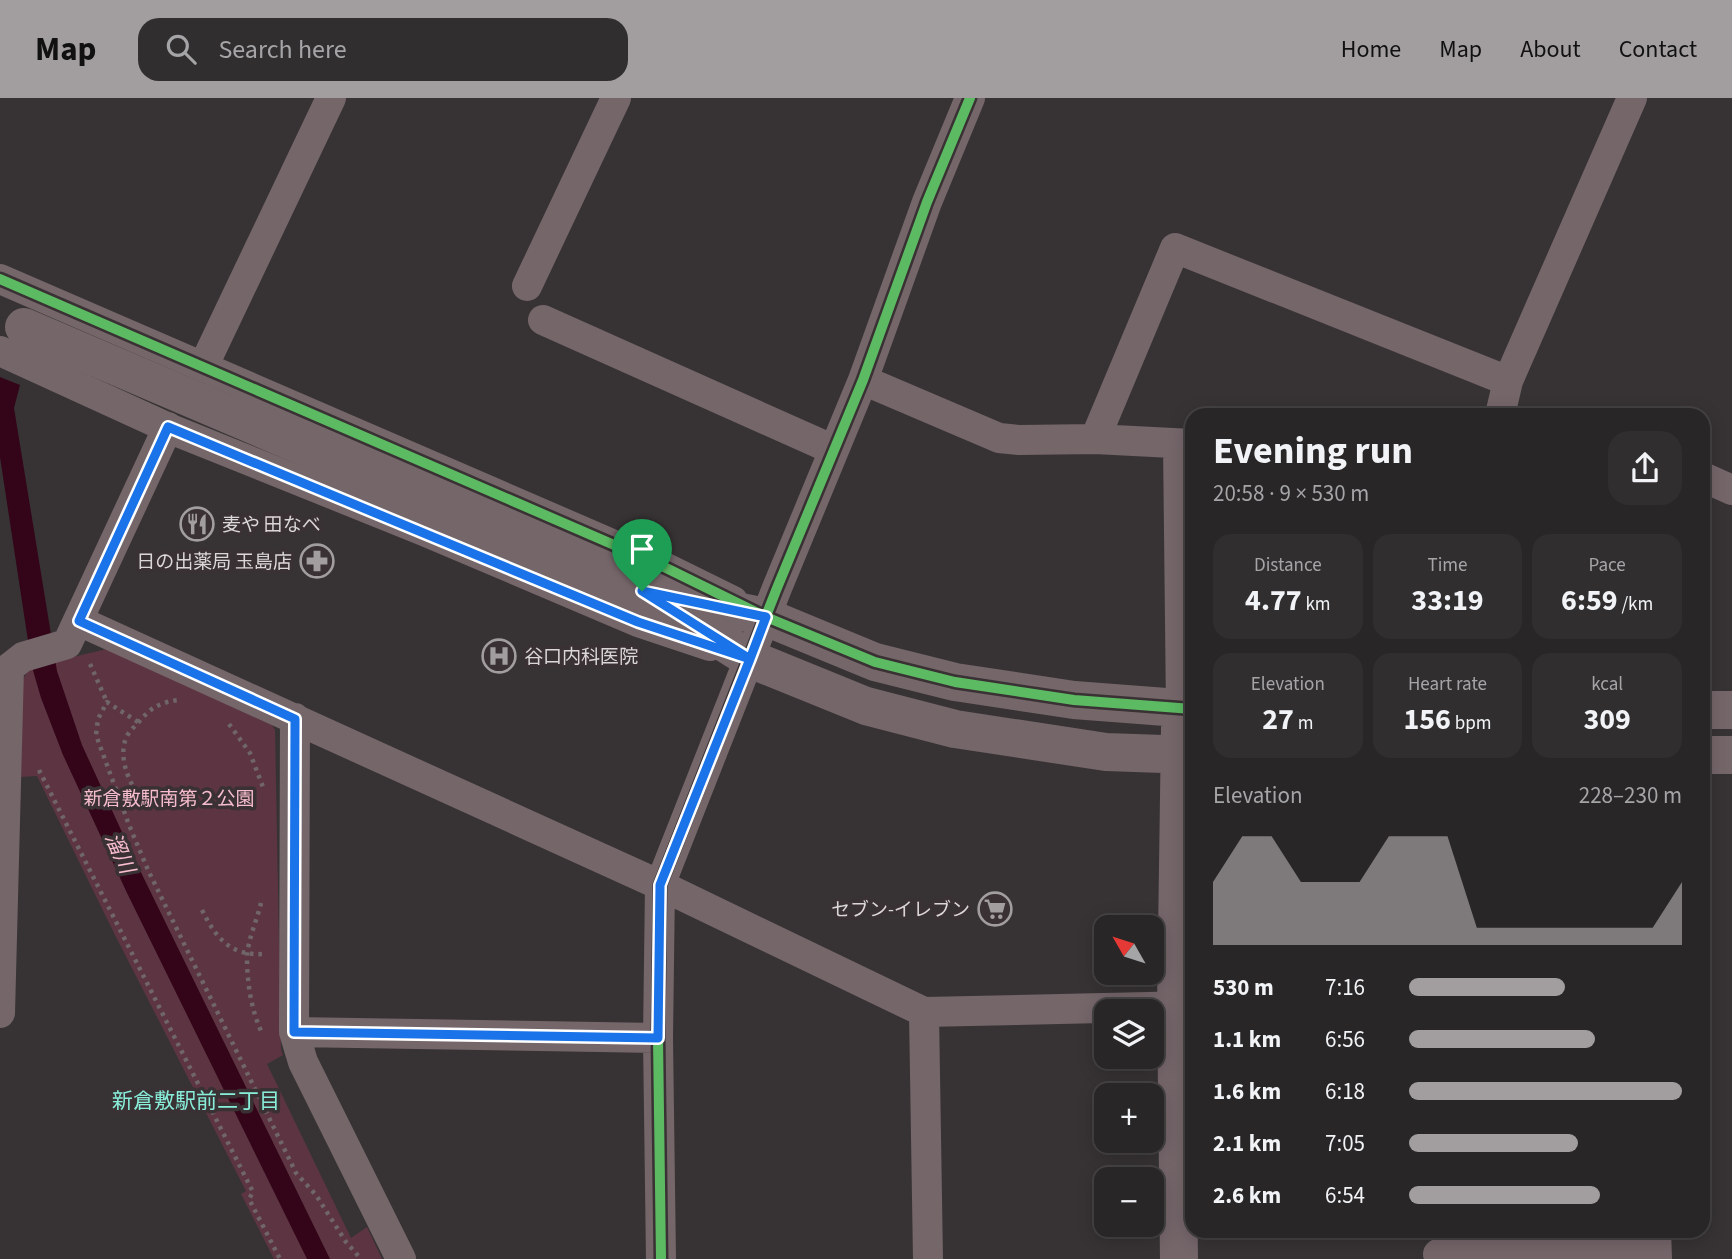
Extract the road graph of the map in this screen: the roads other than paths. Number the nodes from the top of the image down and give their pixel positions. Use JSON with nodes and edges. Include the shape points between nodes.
{"nodes":[{"id":1,"x":331,"y":98,"type":"edge"},
{"id":2,"x":616,"y":98,"type":"edge"},
{"id":3,"x":970,"y":98,"type":"edge"},
{"id":4,"x":1632,"y":98,"type":"edge"},
{"id":5,"x":0,"y":279,"type":"edge"},
{"id":6,"x":527,"y":286,"type":"dead end"},
{"id":7,"x":543,"y":320,"type":"dead end"},
{"id":8,"x":12,"y":339,"type":"edge"},
{"id":9,"x":203,"y":367,"type":"junction"},
{"id":10,"x":863,"y":380,"type":"junction"},
{"id":11,"x":1508,"y":381,"type":"junction"},
{"id":12,"x":1502,"y":408,"type":"edge"},
{"id":13,"x":168,"y":427,"type":"junction"},
{"id":14,"x":1095,"y":439,"type":"junction"},
{"id":15,"x":1185,"y":444,"type":"edge"},
{"id":16,"x":834,"y":450,"type":"junction"},
{"id":17,"x":1710,"y":480,"type":"edge"},
{"id":18,"x":1732,"y":490,"type":"edge"},
{"id":19,"x":642,"y":591,"type":"junction"},
{"id":20,"x":766,"y":617,"type":"junction"},
{"id":21,"x":77,"y":640,"type":"junction"},
{"id":22,"x":12,"y":652,"type":"edge"},
{"id":23,"x":750,"y":659,"type":"junction"},
{"id":24,"x":1185,"y":709,"type":"edge"},
{"id":25,"x":1710,"y":710,"type":"edge"},
{"id":26,"x":1732,"y":710,"type":"edge"},
{"id":27,"x":295,"y":719,"type":"junction"},
{"id":28,"x":1185,"y":755,"type":"edge"},
{"id":29,"x":1710,"y":755,"type":"edge"},
{"id":30,"x":1732,"y":755,"type":"edge"},
{"id":31,"x":660,"y":885,"type":"junction"},
{"id":32,"x":1184,"y":1006,"type":"edge"},
{"id":33,"x":924,"y":1012,"type":"junction"},
{"id":34,"x":0,"y":1013,"type":"edge"},
{"id":35,"x":294,"y":1032,"type":"junction"},
{"id":36,"x":658,"y":1038,"type":"junction"},
{"id":37,"x":1653,"y":1247,"type":"edge"},
{"id":38,"x":1438,"y":1248,"type":"edge"},
{"id":39,"x":401,"y":1259,"type":"edge"},
{"id":40,"x":661,"y":1259,"type":"edge"},
{"id":41,"x":928,"y":1259,"type":"edge"},
{"id":42,"x":1179,"y":1259,"type":"edge"}],
"edges":[{"from":1,"to":9,"type":"street"},
{"from":2,"to":6,"type":"street"},
{"from":3,"to":10,"type":"street"},
{"from":4,"to":11,"type":"street"},
{"from":5,"to":9,"type":"street"},
{"from":7,"to":16,"type":"street"},
{"from":8,"to":13,"type":"street"},
{"from":8,"to":19,"type":"street"},
{"from":9,"to":20,"type":"street","via":[[658,564]]},
{"from":10,"to":14,"type":"street","via":[[999,438]]},
{"from":10,"to":16,"type":"street"},
{"from":11,"to":12,"type":"street"},
{"from":11,"to":14,"type":"street","via":[[1175,248]]},
{"from":13,"to":21,"type":"street"},
{"from":13,"to":23,"type":"street","via":[[638,622]]},
{"from":14,"to":15,"type":"street"},
{"from":16,"to":20,"type":"street"},
{"from":17,"to":18,"type":"street"},
{"from":19,"to":20,"type":"street"},
{"from":19,"to":23,"type":"street"},
{"from":20,"to":23,"type":"street"},
{"from":20,"to":24,"type":"street","via":[[875,662],[954,682],[1074,701]]},
{"from":21,"to":22,"type":"street"},
{"from":21,"to":27,"type":"street"},
{"from":22,"to":34,"type":"street"},
{"from":23,"to":28,"type":"street","via":[[866,706],[955,729],[1106,752]]},
{"from":23,"to":31,"type":"street"},
{"from":25,"to":26,"type":"street"},
{"from":27,"to":31,"type":"street"},
{"from":27,"to":35,"type":"street"},
{"from":28,"to":32,"type":"street"},
{"from":29,"to":30,"type":"street"},
{"from":31,"to":33,"type":"street"},
{"from":31,"to":36,"type":"street"},
{"from":32,"to":33,"type":"street"},
{"from":32,"to":42,"type":"street"},
{"from":33,"to":41,"type":"street"},
{"from":35,"to":36,"type":"street"},
{"from":35,"to":39,"type":"street","via":[[303,1062]]},
{"from":36,"to":40,"type":"street"},
{"from":37,"to":38,"type":"street"}]}
